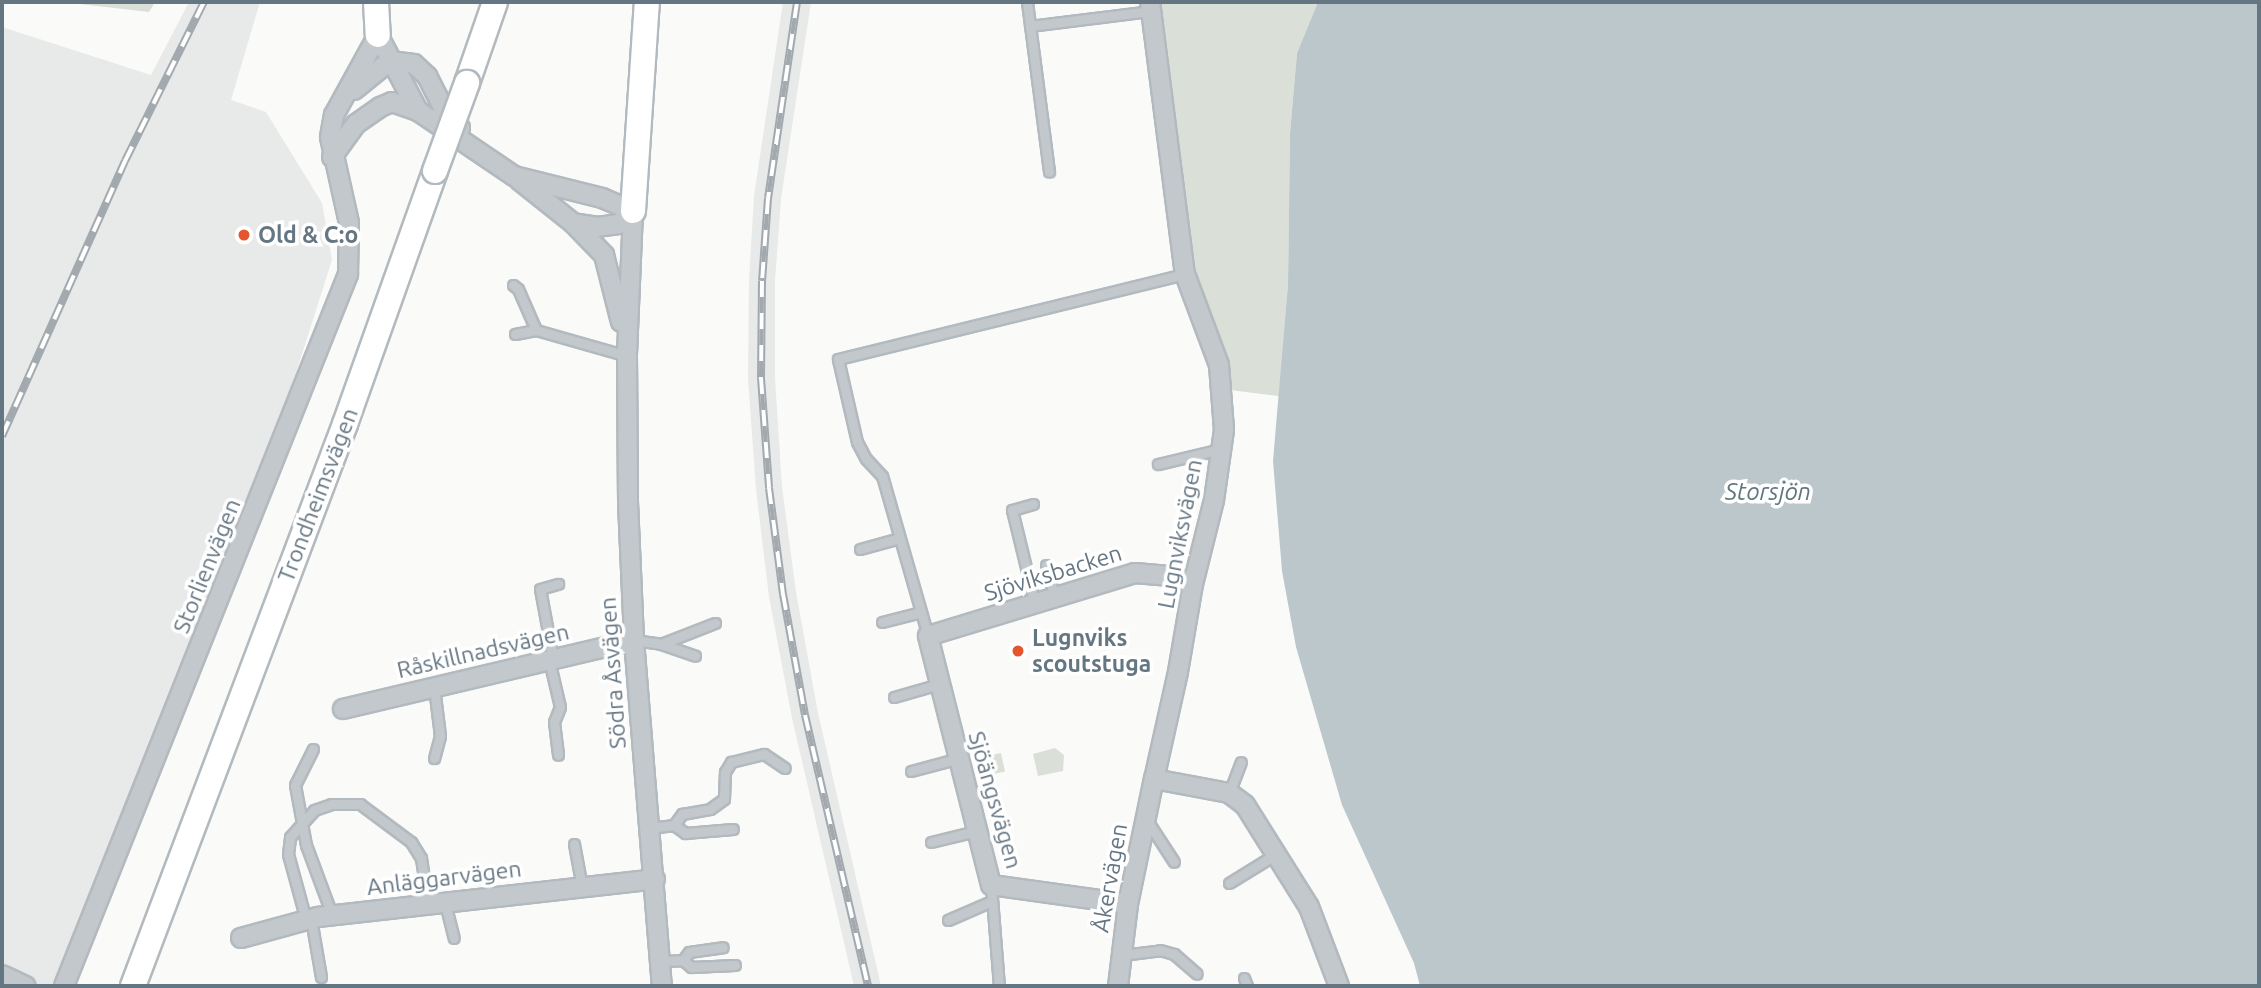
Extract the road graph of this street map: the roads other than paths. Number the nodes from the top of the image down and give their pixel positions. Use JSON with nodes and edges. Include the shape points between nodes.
{"nodes":[{"id":1,"x":376,"y":2,"type":"edge"},
{"id":2,"x":495,"y":2,"type":"edge"},
{"id":3,"x":647,"y":2,"type":"edge"},
{"id":4,"x":1027,"y":2,"type":"edge"},
{"id":5,"x":1151,"y":6,"type":"edge"},
{"id":6,"x":1030,"y":26,"type":"junction"},
{"id":7,"x":377,"y":35,"type":"junction"},
{"id":8,"x":390,"y":61,"type":"junction"},
{"id":9,"x":347,"y":96,"type":"junction"},
{"id":10,"x":418,"y":111,"type":"junction"},
{"id":11,"x":481,"y":152,"type":"junction"},
{"id":12,"x":332,"y":157,"type":"junction"},
{"id":13,"x":1049,"y":172,"type":"dead end"},
{"id":14,"x":514,"y":176,"type":"junction"},
{"id":15,"x":633,"y":211,"type":"junction"},
{"id":16,"x":573,"y":223,"type":"junction"},
{"id":17,"x":1185,"y":274,"type":"junction"},
{"id":18,"x":513,"y":285,"type":"dead end"},
{"id":19,"x":536,"y":330,"type":"junction"},
{"id":20,"x":515,"y":334,"type":"dead end"},
{"id":21,"x":627,"y":356,"type":"junction"},
{"id":22,"x":1222,"y":449,"type":"junction"},
{"id":23,"x":1158,"y":464,"type":"dead end"},
{"id":24,"x":1033,"y":504,"type":"dead end"},
{"id":25,"x":900,"y":538,"type":"junction"},
{"id":26,"x":860,"y":550,"type":"dead end"},
{"id":27,"x":1046,"y":565,"type":"dead end"},
{"id":28,"x":558,"y":584,"type":"dead end"},
{"id":29,"x":1193,"y":584,"type":"junction"},
{"id":30,"x":1055,"y":598,"type":"junction"},
{"id":31,"x":1035,"y":604,"type":"junction"},
{"id":32,"x":921,"y":612,"type":"junction"},
{"id":33,"x":882,"y":622,"type":"dead end"},
{"id":34,"x":715,"y":623,"type":"dead end"},
{"id":35,"x":928,"y":636,"type":"junction"},
{"id":36,"x":634,"y":640,"type":"junction"},
{"id":37,"x":661,"y":644,"type":"junction"},
{"id":38,"x":695,"y":656,"type":"dead end"},
{"id":39,"x":551,"y":660,"type":"junction"},
{"id":40,"x":939,"y":684,"type":"junction"},
{"id":41,"x":434,"y":687,"type":"junction"},
{"id":42,"x":894,"y":697,"type":"dead end"},
{"id":43,"x":342,"y":709,"type":"dead end"},
{"id":44,"x":313,"y":749,"type":"dead end"},
{"id":45,"x":558,"y":755,"type":"dead end"},
{"id":46,"x":434,"y":758,"type":"dead end"},
{"id":47,"x":956,"y":759,"type":"junction"},
{"id":48,"x":1241,"y":762,"type":"dead end"},
{"id":49,"x":785,"y":768,"type":"dead end"},
{"id":50,"x":911,"y":771,"type":"dead end"},
{"id":51,"x":1154,"y":779,"type":"junction"},
{"id":52,"x":1229,"y":793,"type":"junction"},
{"id":53,"x":1146,"y":819,"type":"junction"},
{"id":54,"x":302,"y":824,"type":"junction"},
{"id":55,"x":674,"y":825,"type":"junction"},
{"id":56,"x":650,"y":828,"type":"junction"},
{"id":57,"x":733,"y":829,"type":"dead end"},
{"id":58,"x":976,"y":831,"type":"junction"},
{"id":59,"x":931,"y":842,"type":"dead end"},
{"id":60,"x":575,"y":844,"type":"dead end"},
{"id":61,"x":1276,"y":854,"type":"junction"},
{"id":62,"x":1174,"y":862,"type":"dead end"},
{"id":63,"x":654,"y":879,"type":"junction"},
{"id":64,"x":1229,"y":883,"type":"dead end"},
{"id":65,"x":582,"y":887,"type":"junction"},
{"id":66,"x":991,"y":893,"type":"junction"},
{"id":67,"x":437,"y":904,"type":"junction"},
{"id":68,"x":1128,"y":904,"type":"junction"},
{"id":69,"x":332,"y":916,"type":"junction"},
{"id":70,"x":309,"y":919,"type":"junction"},
{"id":71,"x":948,"y":920,"type":"dead end"},
{"id":72,"x":241,"y":938,"type":"dead end"},
{"id":73,"x":454,"y":938,"type":"dead end"},
{"id":74,"x":723,"y":947,"type":"dead end"},
{"id":75,"x":1122,"y":955,"type":"junction"},
{"id":76,"x":683,"y":960,"type":"junction"},
{"id":77,"x":660,"y":961,"type":"junction"},
{"id":78,"x":735,"y":965,"type":"dead end"},
{"id":79,"x":1197,"y":974,"type":"dead end"},
{"id":80,"x":2,"y":975,"type":"edge"},
{"id":81,"x":321,"y":977,"type":"dead end"},
{"id":82,"x":26,"y":986,"type":"edge"},
{"id":83,"x":64,"y":986,"type":"edge"},
{"id":84,"x":133,"y":986,"type":"edge"},
{"id":85,"x":662,"y":986,"type":"edge"},
{"id":86,"x":999,"y":986,"type":"edge"},
{"id":87,"x":1118,"y":986,"type":"edge"},
{"id":88,"x":1339,"y":986,"type":"edge"}],
"edges":[{"from":1,"to":7,"type":"main road"},
{"from":2,"to":84,"type":"main road","name":"Trondheimsvägen","bridge":true,"via":[[345,424]]},
{"from":3,"to":15,"type":"main road"},
{"from":4,"to":6,"type":"lane"},
{"from":5,"to":6,"type":"lane"},
{"from":5,"to":17,"type":"street","name":"Lugnviksvägen"},
{"from":6,"to":13,"type":"lane"},
{"from":7,"to":8,"type":"street"},
{"from":7,"to":9,"type":"street","name":"Storlienvägen"},
{"from":8,"to":9,"type":"street"},
{"from":8,"to":10,"type":"street"},
{"from":8,"to":11,"type":"street","via":[[414,64],[427,76],[444,110]]},
{"from":9,"to":12,"type":"street","name":"Storlienvägen","via":[[334,115]]},
{"from":10,"to":11,"type":"street"},
{"from":10,"to":12,"type":"street","via":[[392,102],[380,107],[356,124]]},
{"from":11,"to":14,"type":"street","name":"Södra Åsvägen"},
{"from":12,"to":83,"type":"street","name":"Storlienvägen","via":[[349,223],[348,274]]},
{"from":14,"to":15,"type":"street","via":[[602,198]]},
{"from":14,"to":16,"type":"street","name":"Södra Åsvägen"},
{"from":15,"to":16,"type":"street","via":[[619,223],[598,227]]},
{"from":15,"to":21,"type":"street","name":"Södra Åsvägen"},
{"from":16,"to":21,"type":"street","name":"Södra Åsvägen","via":[[604,255]]},
{"from":17,"to":22,"type":"street","name":"Lugnviksvägen","via":[[1219,365]]},
{"from":17,"to":25,"type":"lane","via":[[838,359],[857,442],[883,476]]},
{"from":18,"to":19,"type":"lane","via":[[519,289]]},
{"from":19,"to":20,"type":"lane"},
{"from":19,"to":21,"type":"lane"},
{"from":21,"to":36,"type":"street","name":"Södra Åsvägen"},
{"from":22,"to":23,"type":"lane"},
{"from":22,"to":29,"type":"street","name":"Lugnviksvägen"},
{"from":24,"to":31,"type":"lane","via":[[1012,510]]},
{"from":25,"to":26,"type":"lane"},
{"from":25,"to":32,"type":"lane"},
{"from":27,"to":30,"type":"lane"},
{"from":28,"to":39,"type":"lane","via":[[540,589]]},
{"from":29,"to":30,"type":"street","name":"Sjöviksbacken","via":[[1170,576],[1135,573]]},
{"from":29,"to":51,"type":"street","name":"Lugnviksvägen"},
{"from":30,"to":31,"type":"street","name":"Sjöviksbacken"},
{"from":31,"to":35,"type":"street","name":"Sjöviksbacken"},
{"from":32,"to":33,"type":"lane"},
{"from":32,"to":35,"type":"lane"},
{"from":34,"to":37,"type":"lane"},
{"from":35,"to":40,"type":"street","name":"Sjöängsvägen"},
{"from":36,"to":37,"type":"lane"},
{"from":36,"to":39,"type":"street","name":"Råskillnadsvägen"},
{"from":36,"to":56,"type":"street","name":"Södra Åsvägen"},
{"from":37,"to":38,"type":"lane"},
{"from":39,"to":41,"type":"street","name":"Råskillnadsvägen"},
{"from":39,"to":45,"type":"lane","via":[[560,707],[554,722]]},
{"from":40,"to":42,"type":"lane"},
{"from":40,"to":47,"type":"street","name":"Sjöängsvägen"},
{"from":41,"to":43,"type":"street","name":"Råskillnadsvägen"},
{"from":41,"to":46,"type":"lane","via":[[440,736]]},
{"from":44,"to":54,"type":"lane","via":[[295,785]]},
{"from":47,"to":50,"type":"lane"},
{"from":47,"to":58,"type":"street","name":"Sjöängsvägen"},
{"from":48,"to":52,"type":"lane"},
{"from":49,"to":55,"type":"lane","via":[[764,754],[732,762],[725,772],[724,799],[710,809],[682,814]]},
{"from":51,"to":52,"type":"street"},
{"from":51,"to":53,"type":"street","name":"Åkervägen"},
{"from":52,"to":61,"type":"street","via":[[1245,806]]},
{"from":53,"to":62,"type":"lane"},
{"from":53,"to":68,"type":"street","name":"Åkervägen"},
{"from":54,"to":67,"type":"lane","via":[[314,810],[331,804],[360,804],[411,842]]},
{"from":54,"to":69,"type":"lane"},
{"from":54,"to":70,"type":"lane","via":[[290,837],[288,854]]},
{"from":55,"to":56,"type":"lane"},
{"from":55,"to":57,"type":"lane","via":[[685,833]]},
{"from":56,"to":63,"type":"street","name":"Södra Åsvägen"},
{"from":58,"to":59,"type":"lane"},
{"from":58,"to":66,"type":"street","name":"Sjöängsvägen"},
{"from":60,"to":65,"type":"lane"},
{"from":61,"to":64,"type":"lane"},
{"from":61,"to":88,"type":"street","via":[[1309,907]]},
{"from":63,"to":65,"type":"street","name":"Anläggarvägen"},
{"from":63,"to":77,"type":"street","name":"Södra Åsvägen"},
{"from":65,"to":67,"type":"street","name":"Anläggarvägen"},
{"from":66,"to":68,"type":"street","name":"Sjöängsvägen"},
{"from":66,"to":71,"type":"lane"},
{"from":66,"to":86,"type":"lane"},
{"from":67,"to":69,"type":"street","name":"Anläggarvägen"},
{"from":67,"to":73,"type":"lane"},
{"from":68,"to":75,"type":"street","name":"Åkervägen"},
{"from":69,"to":70,"type":"street","name":"Anläggarvägen"},
{"from":70,"to":72,"type":"street","name":"Anläggarvägen"},
{"from":70,"to":81,"type":"lane"},
{"from":74,"to":76,"type":"lane","via":[[689,953]]},
{"from":75,"to":79,"type":"lane","via":[[1160,950],[1174,954]]},
{"from":75,"to":87,"type":"street","name":"Åkervägen"},
{"from":76,"to":77,"type":"lane"},
{"from":76,"to":78,"type":"lane","via":[[691,967]]},
{"from":77,"to":85,"type":"street","name":"Södra Åsvägen"},
{"from":80,"to":82,"type":"street"}]}
